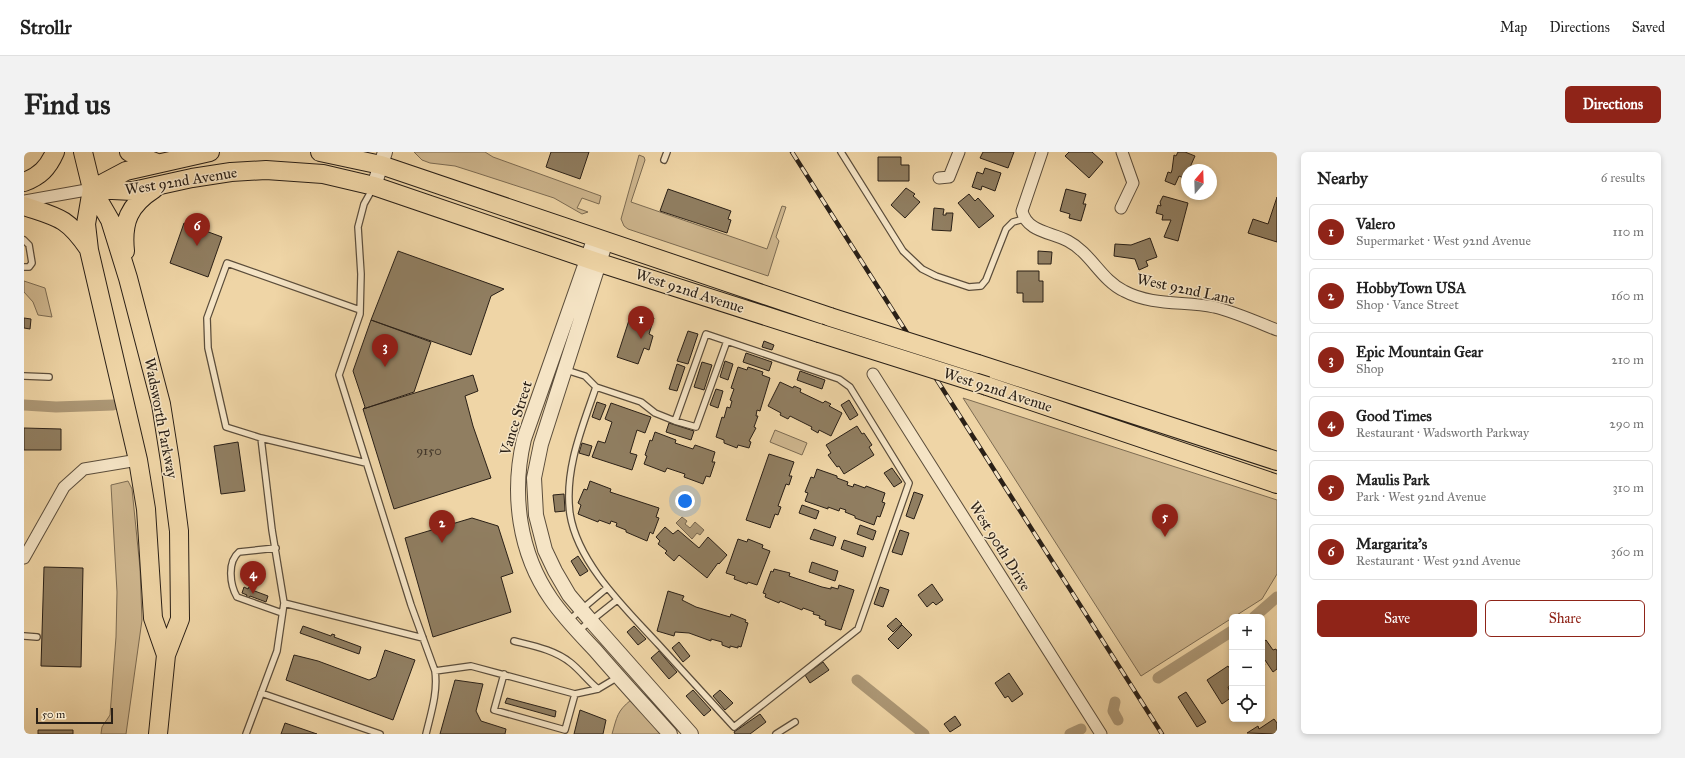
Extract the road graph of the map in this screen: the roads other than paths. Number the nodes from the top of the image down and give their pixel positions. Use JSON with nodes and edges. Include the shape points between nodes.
{"nodes":[{"id":1,"x":55,"y":152,"type":"edge"},
{"id":2,"x":83,"y":152,"type":"edge"},
{"id":3,"x":129,"y":152,"type":"edge"},
{"id":4,"x":320,"y":152,"type":"edge"},
{"id":5,"x":667,"y":152,"type":"edge"},
{"id":6,"x":841,"y":152,"type":"edge"},
{"id":7,"x":958,"y":152,"type":"edge"},
{"id":8,"x":1042,"y":152,"type":"edge"},
{"id":9,"x":1122,"y":152,"type":"edge"},
{"id":10,"x":383,"y":159,"type":"edge"},
{"id":11,"x":664,"y":160,"type":"dead end"},
{"id":12,"x":157,"y":163,"type":"junction"},
{"id":13,"x":212,"y":163,"type":"edge"},
{"id":14,"x":939,"y":178,"type":"dead end"},
{"id":15,"x":24,"y":182,"type":"edge"},
{"id":16,"x":159,"y":186,"type":"junction"},
{"id":17,"x":374,"y":186,"type":"junction"},
{"id":18,"x":92,"y":189,"type":"junction"},
{"id":19,"x":24,"y":201,"type":"edge"},
{"id":20,"x":24,"y":206,"type":"edge"},
{"id":21,"x":1121,"y":208,"type":"dead end"},
{"id":22,"x":1023,"y":215,"type":"junction"},
{"id":23,"x":601,"y":239,"type":"junction"},
{"id":24,"x":24,"y":240,"type":"edge"},
{"id":25,"x":89,"y":250,"type":"junction"},
{"id":26,"x":594,"y":260,"type":"junction"},
{"id":27,"x":24,"y":267,"type":"edge"},
{"id":28,"x":128,"y":278,"type":"junction"},
{"id":29,"x":360,"y":310,"type":"junction"},
{"id":30,"x":1277,"y":330,"type":"edge"},
{"id":31,"x":727,"y":341,"type":"junction"},
{"id":32,"x":565,"y":370,"type":"junction"},
{"id":33,"x":873,"y":374,"type":"dead end"},
{"id":34,"x":24,"y":376,"type":"edge"},
{"id":35,"x":49,"y":376,"type":"dead end"},
{"id":36,"x":596,"y":387,"type":"junction"},
{"id":37,"x":675,"y":421,"type":"junction"},
{"id":38,"x":261,"y":438,"type":"junction"},
{"id":39,"x":138,"y":460,"type":"junction"},
{"id":40,"x":1277,"y":461,"type":"edge"},
{"id":41,"x":366,"y":463,"type":"junction"},
{"id":42,"x":1277,"y":484,"type":"edge"},
{"id":43,"x":276,"y":548,"type":"junction"},
{"id":44,"x":24,"y":558,"type":"edge"},
{"id":45,"x":607,"y":588,"type":"junction"},
{"id":46,"x":617,"y":600,"type":"junction"},
{"id":47,"x":284,"y":603,"type":"junction"},
{"id":48,"x":582,"y":610,"type":"junction"},
{"id":49,"x":282,"y":613,"type":"junction"},
{"id":50,"x":569,"y":620,"type":"junction"},
{"id":51,"x":591,"y":621,"type":"junction"},
{"id":52,"x":578,"y":631,"type":"junction"},
{"id":53,"x":24,"y":636,"type":"edge"},
{"id":54,"x":37,"y":637,"type":"dead end"},
{"id":55,"x":424,"y":638,"type":"junction"},
{"id":56,"x":514,"y":641,"type":"dead end"},
{"id":57,"x":166,"y":655,"type":"junction"},
{"id":58,"x":435,"y":670,"type":"junction"},
{"id":59,"x":504,"y":674,"type":"junction"},
{"id":60,"x":618,"y":677,"type":"junction"},
{"id":61,"x":598,"y":689,"type":"junction"},
{"id":62,"x":261,"y":693,"type":"junction"},
{"id":63,"x":575,"y":694,"type":"junction"},
{"id":64,"x":795,"y":722,"type":"dead end"},
{"id":65,"x":160,"y":732,"type":"edge"},
{"id":66,"x":246,"y":734,"type":"edge"},
{"id":67,"x":380,"y":734,"type":"edge"},
{"id":68,"x":426,"y":734,"type":"edge"},
{"id":69,"x":670,"y":734,"type":"edge"},
{"id":70,"x":692,"y":734,"type":"edge"},
{"id":71,"x":776,"y":734,"type":"edge"},
{"id":72,"x":1101,"y":734,"type":"edge"}],
"edges":[{"from":1,"to":15,"type":"main road","via":[[42,173]]},
{"from":2,"to":18,"type":"main road","name":"Wadsworth Parkway"},
{"from":3,"to":12,"type":"main road"},
{"from":4,"to":10,"type":"main road","name":"West 92nd Avenue"},
{"from":5,"to":11,"type":"lane"},
{"from":6,"to":22,"type":"lane","via":[[903,251],[922,269],[953,283],[969,287],[981,286],[986,280],[1006,229]]},
{"from":7,"to":14,"type":"street","via":[[949,177]]},
{"from":8,"to":22,"type":"street"},
{"from":9,"to":21,"type":"street","via":[[1133,183]]},
{"from":10,"to":17,"type":"street"},
{"from":10,"to":23,"type":"main road","name":"West 92nd Avenue"},
{"from":12,"to":13,"type":"main road","name":"West 92nd Avenue"},
{"from":12,"to":18,"type":"main road","name":"West 92nd Avenue","via":[[126,171]]},
{"from":13,"to":16,"type":"main road","name":"West 92nd Avenue"},
{"from":13,"to":17,"type":"main road","name":"West 92nd Avenue","via":[[238,171],[323,174]]},
{"from":16,"to":18,"type":"main road","name":"West 92nd Avenue","via":[[128,191]]},
{"from":16,"to":28,"type":"main road","via":[[138,200],[126,219],[124,240]]},
{"from":17,"to":26,"type":"main road","name":"West 92nd Avenue"},
{"from":17,"to":29,"type":"lane","via":[[364,204],[358,227]]},
{"from":18,"to":19,"type":"street","name":"West 92nd Avenue"},
{"from":18,"to":25,"type":"main road","name":"Wadsworth Parkway","via":[[86,224]]},
{"from":18,"to":28,"type":"main road","name":"Wadsworth Parkway","via":[[110,220]]},
{"from":20,"to":25,"type":"main road","via":[[59,217],[72,226]]},
{"from":22,"to":30,"type":"street","name":"West 92nd Lane","via":[[1031,226],[1068,241],[1082,251],[1112,284],[1124,291],[1138,297],[1173,304],[1214,307]]},
{"from":23,"to":26,"type":"street","name":"Vance Street"},
{"from":23,"to":40,"type":"main road","name":"West 92nd Avenue","bridge":true,"via":[[830,317]]},
{"from":24,"to":27,"type":"lane","via":[[29,245],[32,263],[29,267]]},
{"from":25,"to":39,"type":"main road","name":"Wadsworth Parkway"},
{"from":26,"to":32,"type":"street","name":"Vance Street"},
{"from":26,"to":42,"type":"main road","name":"West 92nd Avenue","bridge":true,"via":[[987,386]]},
{"from":26,"to":50,"type":"street","name":"Vance Street","via":[[524,439],[518,474],[520,520],[528,552],[551,599]]},
{"from":28,"to":57,"type":"main road","name":"Wadsworth Parkway","via":[[161,404],[179,531],[180,619]]},
{"from":29,"to":38,"type":"lane","via":[[227,263],[207,318],[208,348],[226,427]]},
{"from":29,"to":41,"type":"lane","via":[[339,375]]},
{"from":31,"to":37,"type":"lane","via":[[696,427]]},
{"from":31,"to":37,"type":"lane","via":[[706,334]]},
{"from":31,"to":46,"type":"lane","via":[[839,379],[850,387],[909,483],[878,578],[858,629],[734,728]]},
{"from":32,"to":36,"type":"lane","via":[[586,376]]},
{"from":32,"to":48,"type":"street","name":"Vance Street","via":[[536,462],[534,496],[545,550],[569,594]]},
{"from":33,"to":72,"type":"street","name":"West 90th Drive"},
{"from":34,"to":35,"type":"lane"},
{"from":36,"to":37,"type":"lane","via":[[641,402],[655,413]]},
{"from":36,"to":45,"type":"lane","via":[[575,450],[569,489],[570,513],[581,546]]},
{"from":38,"to":41,"type":"lane"},
{"from":38,"to":43,"type":"lane"},
{"from":39,"to":44,"type":"street","via":[[84,469],[64,487]]},
{"from":39,"to":57,"type":"main road","name":"Wadsworth Parkway","via":[[146,509],[153,618]]},
{"from":41,"to":55,"type":"lane","via":[[408,598]]},
{"from":43,"to":47,"type":"lane"},
{"from":43,"to":49,"type":"lane","via":[[239,552],[232,560],[232,582],[237,598]]},
{"from":45,"to":46,"type":"lane"},
{"from":45,"to":48,"type":"lane"},
{"from":46,"to":51,"type":"lane"},
{"from":47,"to":49,"type":"lane"},
{"from":47,"to":55,"type":"lane"},
{"from":48,"to":50,"type":"lane"},
{"from":48,"to":51,"type":"street","name":"Vance Street"},
{"from":49,"to":62,"type":"lane","via":[[277,651]]},
{"from":50,"to":52,"type":"street","name":"Vance Street"},
{"from":51,"to":52,"type":"lane"},
{"from":51,"to":70,"type":"street","name":"Vance Street"},
{"from":52,"to":60,"type":"street","name":"Vance Street"},
{"from":53,"to":54,"type":"lane"},
{"from":55,"to":58,"type":"lane"},
{"from":56,"to":61,"type":"lane","via":[[549,650],[560,656]]},
{"from":57,"to":65,"type":"main road","name":"Wadsworth Parkway"},
{"from":58,"to":59,"type":"lane","via":[[471,666]]},
{"from":58,"to":68,"type":"lane","via":[[437,681]]},
{"from":59,"to":63,"type":"lane"},
{"from":59,"to":63,"type":"lane","via":[[494,710],[565,730]]},
{"from":60,"to":61,"type":"lane"},
{"from":60,"to":69,"type":"street","name":"Vance Street"},
{"from":61,"to":63,"type":"lane"},
{"from":62,"to":66,"type":"lane"},
{"from":62,"to":67,"type":"lane"},
{"from":64,"to":71,"type":"lane"}]}
